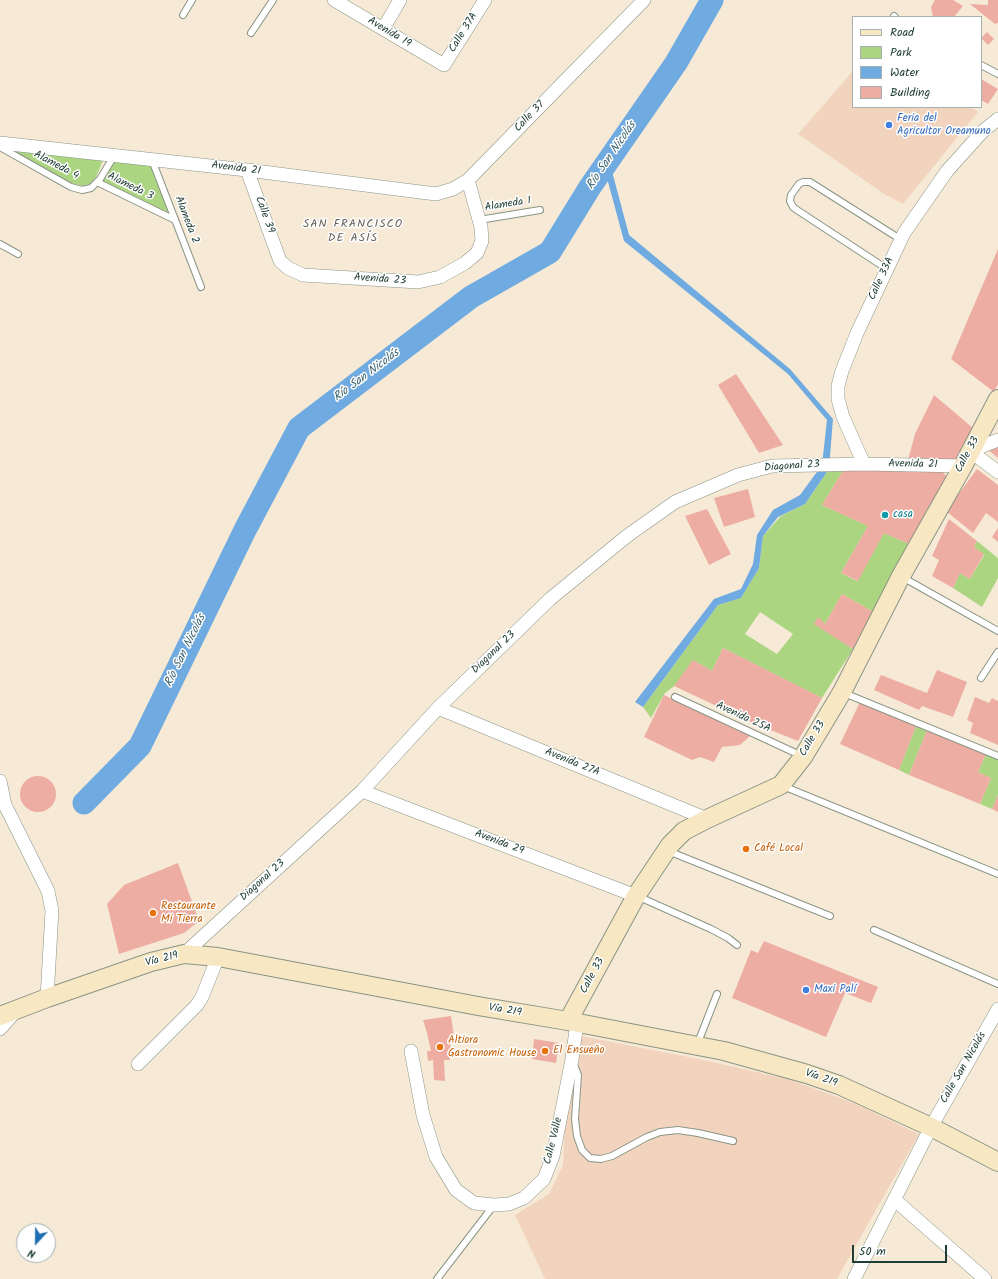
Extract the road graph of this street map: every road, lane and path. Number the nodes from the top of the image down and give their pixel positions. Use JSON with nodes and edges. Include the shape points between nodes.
{"nodes":[{"id":1,"x":192,"y":0,"type":"edge"},
{"id":2,"x":273,"y":0,"type":"edge"},
{"id":3,"x":334,"y":0,"type":"edge"},
{"id":4,"x":400,"y":0,"type":"edge"},
{"id":5,"x":485,"y":0,"type":"edge"},
{"id":6,"x":644,"y":0,"type":"edge"},
{"id":7,"x":183,"y":16,"type":"dead end"},
{"id":8,"x":383,"y":29,"type":"junction"},
{"id":9,"x":251,"y":34,"type":"dead end"},
{"id":10,"x":444,"y":65,"type":"joint"},
{"id":11,"x":982,"y":65,"type":"edge"},
{"id":12,"x":998,"y":74,"type":"edge"},
{"id":13,"x":998,"y":119,"type":"edge"},
{"id":14,"x":0,"y":143,"type":"edge"},
{"id":15,"x":0,"y":147,"type":"edge"},
{"id":16,"x":114,"y":156,"type":"junction"},
{"id":17,"x":152,"y":160,"type":"junction"},
{"id":18,"x":247,"y":170,"type":"junction"},
{"id":19,"x":468,"y":180,"type":"junction"},
{"id":20,"x":97,"y":182,"type":"junction"},
{"id":21,"x":540,"y":210,"type":"dead end"},
{"id":22,"x":175,"y":220,"type":"junction"},
{"id":23,"x":479,"y":220,"type":"junction"},
{"id":24,"x":900,"y":239,"type":"junction"},
{"id":25,"x":0,"y":244,"type":"edge"},
{"id":26,"x":18,"y":254,"type":"dead end"},
{"id":27,"x":280,"y":261,"type":"joint"},
{"id":28,"x":887,"y":269,"type":"junction"},
{"id":29,"x":201,"y":287,"type":"dead end"},
{"id":30,"x":998,"y":399,"type":"edge"},
{"id":31,"x":998,"y":440,"type":"edge"},
{"id":32,"x":966,"y":458,"type":"junction"},
{"id":33,"x":864,"y":464,"type":"junction"},
{"id":34,"x":998,"y":472,"type":"edge"},
{"id":35,"x":901,"y":576,"type":"junction"},
{"id":36,"x":998,"y":631,"type":"edge"},
{"id":37,"x":998,"y":652,"type":"edge"},
{"id":38,"x":981,"y":678,"type":"dead end"},
{"id":39,"x":842,"y":692,"type":"junction"},
{"id":40,"x":674,"y":697,"type":"dead end"},
{"id":41,"x":438,"y":708,"type":"junction"},
{"id":42,"x":998,"y":756,"type":"edge"},
{"id":43,"x":803,"y":757,"type":"junction"},
{"id":44,"x":0,"y":781,"type":"edge"},
{"id":45,"x":780,"y":785,"type":"junction"},
{"id":46,"x":362,"y":791,"type":"junction"},
{"id":47,"x":707,"y":819,"type":"junction"},
{"id":48,"x":666,"y":850,"type":"junction"},
{"id":49,"x":998,"y":874,"type":"edge"},
{"id":50,"x":636,"y":896,"type":"junction"},
{"id":51,"x":830,"y":916,"type":"dead end"},
{"id":52,"x":874,"y":930,"type":"dead end"},
{"id":53,"x":737,"y":945,"type":"dead end"},
{"id":54,"x":184,"y":954,"type":"junction"},
{"id":55,"x":218,"y":957,"type":"junction"},
{"id":56,"x":998,"y":984,"type":"edge"},
{"id":57,"x":717,"y":994,"type":"dead end"},
{"id":58,"x":47,"y":998,"type":"junction"},
{"id":59,"x":998,"y":1009,"type":"edge"},
{"id":60,"x":8,"y":1013,"type":"edge"},
{"id":61,"x":573,"y":1022,"type":"junction"},
{"id":62,"x":0,"y":1028,"type":"edge"},
{"id":63,"x":696,"y":1046,"type":"junction"},
{"id":64,"x":411,"y":1051,"type":"dead end"},
{"id":65,"x":572,"y":1059,"type":"junction"},
{"id":66,"x":138,"y":1064,"type":"dead end"},
{"id":67,"x":931,"y":1127,"type":"junction"},
{"id":68,"x":733,"y":1141,"type":"dead end"},
{"id":69,"x":998,"y":1162,"type":"edge"},
{"id":70,"x":895,"y":1200,"type":"junction"},
{"id":71,"x":494,"y":1205,"type":"junction"},
{"id":72,"x":436,"y":1279,"type":"edge"},
{"id":73,"x":854,"y":1279,"type":"edge"},
{"id":74,"x":985,"y":1279,"type":"edge"}],
"edges":[{"from":1,"to":7,"type":"lane"},
{"from":2,"to":9,"type":"lane"},
{"from":3,"to":8,"type":"street","name":"Avenida 19"},
{"from":4,"to":8,"type":"street"},
{"from":5,"to":10,"type":"street","name":"Calle 37A"},
{"from":6,"to":19,"type":"street","name":"Calle 37"},
{"from":8,"to":10,"type":"street","name":"Avenida 19"},
{"from":11,"to":12,"type":"lane"},
{"from":13,"to":24,"type":"street","name":"Calle 33A","via":[[983,131],[947,172]]},
{"from":14,"to":16,"type":"street","name":"Avenida 21"},
{"from":15,"to":20,"type":"lane","name":"Alameda 4","via":[[71,187],[82,190],[91,188]]},
{"from":16,"to":17,"type":"street","name":"Avenida 21"},
{"from":16,"to":20,"type":"lane"},
{"from":17,"to":18,"type":"street","name":"Avenida 21"},
{"from":17,"to":22,"type":"lane","name":"Alameda 2"},
{"from":18,"to":19,"type":"street","name":"Avenida 21","via":[[436,194],[454,190]]},
{"from":18,"to":27,"type":"street","name":"Calle 39"},
{"from":19,"to":23,"type":"street"},
{"from":20,"to":22,"type":"lane","name":"Alameda 3"},
{"from":21,"to":23,"type":"lane","name":"Alameda 1"},
{"from":22,"to":29,"type":"lane","name":"Alameda 2"},
{"from":23,"to":27,"type":"street","name":"Avenida 23","via":[[482,241],[477,253],[440,277],[418,282],[303,274],[288,268]]},
{"from":24,"to":28,"type":"street","name":"Calle 33A"},
{"from":24,"to":28,"type":"lane","via":[[810,182],[799,184],[791,195],[793,207]]},
{"from":25,"to":26,"type":"lane"},
{"from":28,"to":33,"type":"street","name":"Calle 33A","via":[[857,333],[838,386],[838,399],[843,417]]},
{"from":30,"to":32,"type":"main road","name":"Calle 33"},
{"from":31,"to":32,"type":"street"},
{"from":32,"to":33,"type":"street","name":"Avenida 21"},
{"from":32,"to":34,"type":"street"},
{"from":32,"to":35,"type":"main road","name":"Calle 33"},
{"from":33,"to":41,"type":"street","name":"Diagonal 23","via":[[772,466],[738,474],[675,502],[627,536],[550,599]]},
{"from":35,"to":36,"type":"lane"},
{"from":35,"to":39,"type":"main road","name":"Calle 33"},
{"from":37,"to":38,"type":"lane"},
{"from":39,"to":42,"type":"lane"},
{"from":39,"to":43,"type":"main road","name":"Calle 33"},
{"from":40,"to":43,"type":"lane","name":"Avenida 25A"},
{"from":41,"to":46,"type":"street","name":"Diagonal 23"},
{"from":41,"to":47,"type":"street","name":"Avenida 27A"},
{"from":43,"to":45,"type":"main road","name":"Calle 33"},
{"from":44,"to":58,"type":"street","via":[[5,805],[48,891],[52,911]]},
{"from":45,"to":47,"type":"main road","name":"Calle 33"},
{"from":45,"to":49,"type":"lane"},
{"from":46,"to":50,"type":"street","name":"Avenida 29"},
{"from":46,"to":54,"type":"street","name":"Diagonal 23"},
{"from":47,"to":48,"type":"main road","name":"Calle 33","via":[[684,831]]},
{"from":48,"to":50,"type":"main road","name":"Calle 33"},
{"from":48,"to":51,"type":"lane"},
{"from":50,"to":53,"type":"lane","via":[[711,929]]},
{"from":50,"to":61,"type":"main road","name":"Calle 33"},
{"from":52,"to":56,"type":"lane"},
{"from":54,"to":55,"type":"main road","name":"Vía 219"},
{"from":54,"to":58,"type":"main road","name":"Vía 219","via":[[150,962]]},
{"from":55,"to":61,"type":"main road","name":"Vía 219"},
{"from":55,"to":66,"type":"street","via":[[197,1004]]},
{"from":57,"to":63,"type":"lane"},
{"from":58,"to":60,"type":"main road","name":"Vía 219"},
{"from":59,"to":67,"type":"street","name":"Calle San Nicolás"},
{"from":60,"to":62,"type":"street"},
{"from":61,"to":63,"type":"main road","name":"Vía 219"},
{"from":61,"to":65,"type":"street","name":"Calle Valle"},
{"from":63,"to":67,"type":"main road","name":"Vía 219","via":[[724,1051],[839,1085]]},
{"from":64,"to":71,"type":"street","name":"Calle Valle","via":[[423,1115],[436,1157],[456,1190],[474,1202]]},
{"from":65,"to":68,"type":"lane","via":[[578,1076],[575,1120],[577,1136],[582,1150],[590,1158],[612,1156],[660,1132],[678,1130]]},
{"from":65,"to":71,"type":"street","name":"Calle Valle","via":[[552,1156],[544,1179],[524,1198],[509,1204]]},
{"from":67,"to":69,"type":"main road","name":"Vía 219"},
{"from":67,"to":70,"type":"street","name":"Calle San Nicolás"},
{"from":70,"to":73,"type":"street","name":"Calle San Nicolás"},
{"from":70,"to":74,"type":"street"},
{"from":71,"to":72,"type":"lane"}]}
